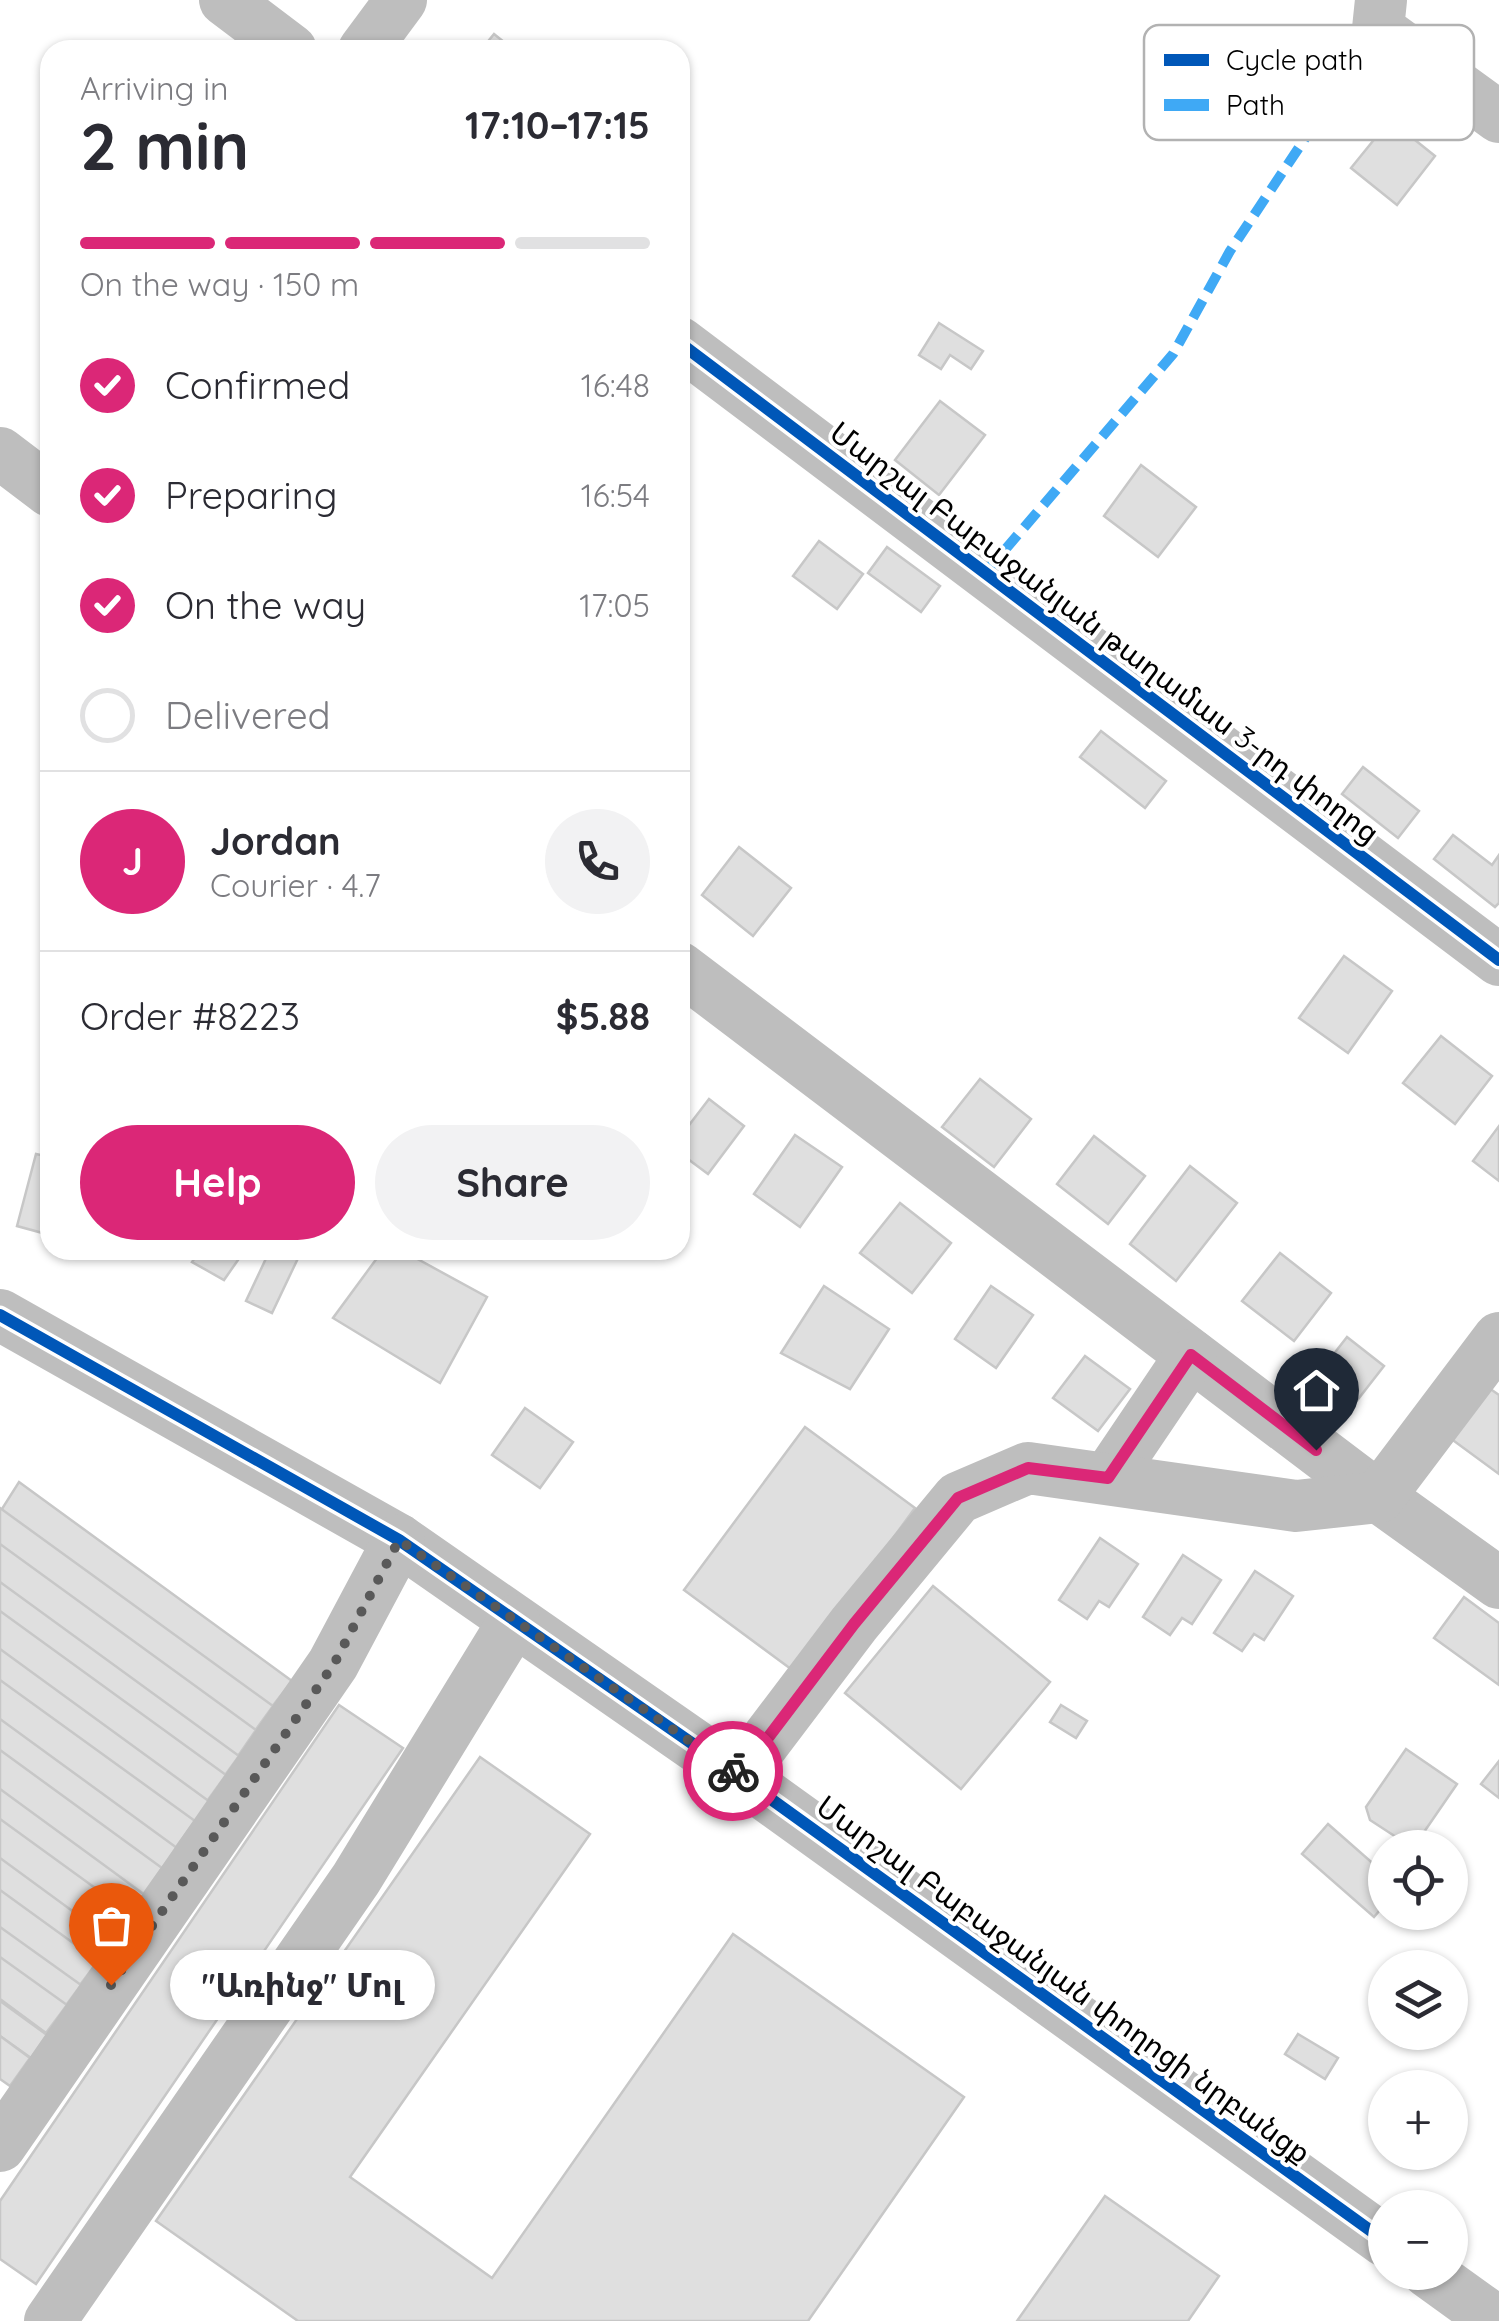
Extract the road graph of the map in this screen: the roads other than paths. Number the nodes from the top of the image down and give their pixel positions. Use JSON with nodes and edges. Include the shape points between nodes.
{"nodes":[{"id":1,"x":225,"y":0,"type":"edge"},
{"id":2,"x":402,"y":0,"type":"edge"},
{"id":3,"x":1381,"y":0,"type":"edge"},
{"id":4,"x":1378,"y":25,"type":"edge"},
{"id":5,"x":278,"y":40,"type":"edge"},
{"id":6,"x":372,"y":40,"type":"edge"},
{"id":7,"x":1474,"y":100,"type":"edge"},
{"id":8,"x":1499,"y":118,"type":"edge"},
{"id":9,"x":690,"y":352,"type":"edge"},
{"id":10,"x":0,"y":453,"type":"edge"},
{"id":11,"x":40,"y":483,"type":"edge"},
{"id":12,"x":1499,"y":960,"type":"edge"},
{"id":13,"x":690,"y":976,"type":"edge"},
{"id":14,"x":0,"y":1315,"type":"edge"},
{"id":15,"x":1499,"y":1338,"type":"edge"},
{"id":16,"x":1191,"y":1355,"type":"junction"},
{"id":17,"x":1108,"y":1478,"type":"junction"},
{"id":18,"x":1379,"y":1497,"type":"junction"},
{"id":19,"x":399,"y":1540,"type":"junction"},
{"id":20,"x":1490,"y":1570,"type":"edge"},
{"id":21,"x":514,"y":1621,"type":"junction"},
{"id":22,"x":739,"y":1776,"type":"junction"},
{"id":23,"x":0,"y":2146,"type":"edge"},
{"id":24,"x":1368,"y":2229,"type":"edge"},
{"id":25,"x":1453,"y":2290,"type":"edge"},
{"id":26,"x":50,"y":2321,"type":"edge"},
{"id":27,"x":1496,"y":2321,"type":"edge"}],
"edges":[{"from":1,"to":5,"type":"street"},
{"from":2,"to":6,"type":"street"},
{"from":3,"to":4,"type":"street"},
{"from":7,"to":8,"type":"street"},
{"from":9,"to":12,"type":"street","name":"Մարշալ Բաբաջանյան թաղամաս 3-րդ փողոց"},
{"from":10,"to":11,"type":"street"},
{"from":13,"to":16,"type":"street"},
{"from":14,"to":19,"type":"street","name":"Մարշալ Բաբաջանյան փողոցի նրբանցք"},
{"from":15,"to":18,"type":"street"},
{"from":16,"to":17,"type":"street"},
{"from":16,"to":18,"type":"street"},
{"from":17,"to":18,"type":"street","via":[[1296,1506]]},
{"from":17,"to":22,"type":"street","via":[[1028,1468],[958,1498]]},
{"from":18,"to":20,"type":"street"},
{"from":19,"to":21,"type":"street","name":"Մարշալ Բաբաջանյան փողոցի նրբանցք"},
{"from":19,"to":23,"type":"street","via":[[334,1664]]},
{"from":21,"to":22,"type":"street","name":"Մարշալ Բաբաջանյան փողոցի նրբանցք"},
{"from":21,"to":26,"type":"street","via":[[356,1879]]},
{"from":22,"to":24,"type":"street","name":"Մարշալ Բաբաջանյան փողոցի նրբանցք"},
{"from":25,"to":27,"type":"street"}]}
